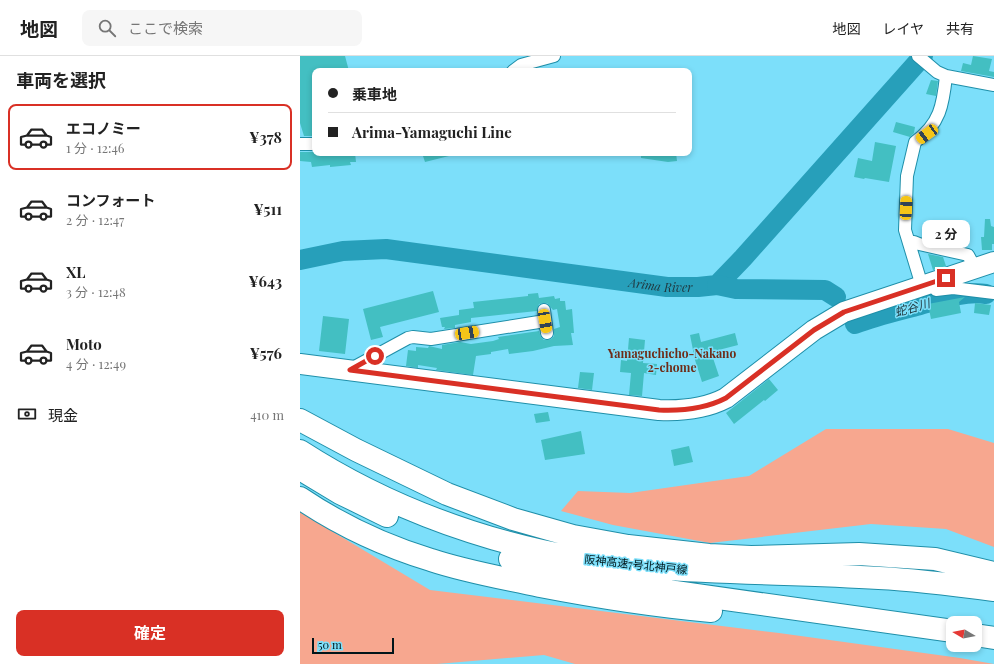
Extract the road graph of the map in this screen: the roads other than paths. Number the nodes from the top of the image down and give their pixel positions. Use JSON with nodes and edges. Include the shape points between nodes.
{"nodes":[{"id":1,"x":554,"y":56,"type":"edge"},
{"id":2,"x":918,"y":56,"type":"edge"},
{"id":3,"x":517,"y":68,"type":"edge"},
{"id":4,"x":942,"y":74,"type":"junction"},
{"id":5,"x":994,"y":85,"type":"edge"},
{"id":6,"x":300,"y":144,"type":"edge"},
{"id":7,"x":312,"y":144,"type":"edge"},
{"id":8,"x":909,"y":242,"type":"junction"},
{"id":9,"x":994,"y":262,"type":"edge"},
{"id":10,"x":975,"y":268,"type":"junction"},
{"id":11,"x":927,"y":284,"type":"junction"},
{"id":12,"x":994,"y":293,"type":"edge"},
{"id":13,"x":546,"y":321,"type":"dead end"},
{"id":14,"x":300,"y":364,"type":"edge"},
{"id":15,"x":350,"y":370,"type":"junction"},
{"id":16,"x":300,"y":420,"type":"edge"},
{"id":17,"x":300,"y":451,"type":"edge"},
{"id":18,"x":300,"y":469,"type":"edge"},
{"id":19,"x":345,"y":487,"type":"junction"},
{"id":20,"x":300,"y":498,"type":"edge"},
{"id":21,"x":994,"y":573,"type":"edge"},
{"id":22,"x":994,"y":590,"type":"edge"},
{"id":23,"x":896,"y":623,"type":"junction"},
{"id":24,"x":946,"y":630,"type":"edge"},
{"id":25,"x":982,"y":636,"type":"edge"},
{"id":26,"x":994,"y":638,"type":"edge"}],
"edges":[{"from":1,"to":3,"type":"street"},
{"from":2,"to":4,"type":"street"},
{"from":4,"to":5,"type":"street"},
{"from":4,"to":8,"type":"street","via":[[944,98],[938,116],[927,134],[915,142],[907,176],[905,230]]},
{"from":6,"to":7,"type":"street"},
{"from":8,"to":10,"type":"street","via":[[968,255]]},
{"from":8,"to":11,"type":"street"},
{"from":9,"to":10,"type":"main road"},
{"from":10,"to":11,"type":"main road"},
{"from":11,"to":12,"type":"street","via":[[936,290],[953,288]]},
{"from":11,"to":15,"type":"main road","via":[[844,312],[814,330],[726,398],[702,407],[675,411],[659,410]]},
{"from":13,"to":15,"type":"street","via":[[479,326],[431,339],[408,338]]},
{"from":14,"to":15,"type":"main road"},
{"from":16,"to":21,"type":"highway","via":[[356,450],[477,506],[543,528],[600,542],[670,552],[730,556],[859,554],[935,559]]},
{"from":17,"to":19,"type":"highway","name":"阪神高速7号北神戸線"},
{"from":18,"to":19,"type":"highway","name":"阪神高速7号北神戸線"},
{"from":19,"to":22,"type":"highway","name":"阪神高速7号北神戸線","via":[[467,531],[566,556],[655,568],[879,578]]},
{"from":19,"to":23,"type":"highway","name":"阪神高速7号北神戸線","via":[[379,512],[418,529],[464,545],[558,571],[675,592]]},
{"from":20,"to":23,"type":"highway","via":[[355,530],[406,552],[506,579],[662,606]]},
{"from":23,"to":24,"type":"highway","name":"阪神高速7号北神戸線"},
{"from":25,"to":26,"type":"highway"}]}
